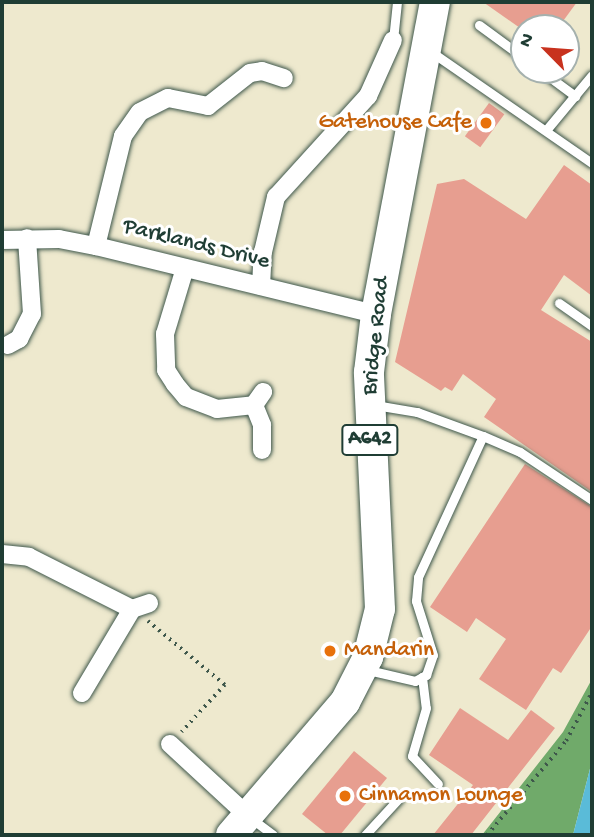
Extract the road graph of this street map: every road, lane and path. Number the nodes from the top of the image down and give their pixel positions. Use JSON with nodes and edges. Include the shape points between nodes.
{"nodes":[{"id":1,"x":397,"y":2,"type":"edge"},
{"id":2,"x":435,"y":2,"type":"edge"},
{"id":3,"x":479,"y":25,"type":"dead end"},
{"id":4,"x":393,"y":40,"type":"joint"},
{"id":5,"x":426,"y":48,"type":"junction"},
{"id":6,"x":510,"y":48,"type":"edge"},
{"id":7,"x":592,"y":75,"type":"edge"},
{"id":8,"x":284,"y":78,"type":"dead end"},
{"id":9,"x":559,"y":84,"type":"edge"},
{"id":10,"x":575,"y":96,"type":"junction"},
{"id":11,"x":547,"y":129,"type":"junction"},
{"id":12,"x":592,"y":163,"type":"edge"},
{"id":13,"x":27,"y":238,"type":"junction"},
{"id":14,"x":2,"y":240,"type":"edge"},
{"id":15,"x":96,"y":246,"type":"junction"},
{"id":16,"x":185,"y":268,"type":"junction"},
{"id":17,"x":261,"y":286,"type":"junction"},
{"id":18,"x":559,"y":303,"type":"dead end"},
{"id":19,"x":376,"y":314,"type":"junction"},
{"id":20,"x":592,"y":326,"type":"edge"},
{"id":21,"x":8,"y":345,"type":"dead end"},
{"id":22,"x":369,"y":405,"type":"junction"},
{"id":23,"x":483,"y":436,"type":"junction"},
{"id":24,"x":262,"y":450,"type":"dead end"},
{"id":25,"x":592,"y":500,"type":"edge"},
{"id":26,"x":2,"y":554,"type":"edge"},
{"id":27,"x":141,"y":606,"type":"junction"},
{"id":28,"x":363,"y":668,"type":"junction"},
{"id":29,"x":422,"y":677,"type":"junction"},
{"id":30,"x":592,"y":692,"type":"edge"},
{"id":31,"x":82,"y":693,"type":"dead end"},
{"id":32,"x":170,"y":744,"type":"joint"},
{"id":33,"x":438,"y":784,"type":"dead end"},
{"id":34,"x":399,"y":798,"type":"dead end"},
{"id":35,"x":239,"y":825,"type":"edge"},
{"id":36,"x":273,"y":835,"type":"edge"},
{"id":37,"x":365,"y":835,"type":"edge"},
{"id":38,"x":487,"y":835,"type":"edge"}],
"edges":[{"from":1,"to":4,"type":"lane"},
{"from":2,"to":5,"type":"highway","name":"Bridge Road","number":"A642"},
{"from":3,"to":6,"type":"lane"},
{"from":4,"to":17,"type":"street","via":[[368,96],[276,197],[263,252]]},
{"from":5,"to":11,"type":"lane"},
{"from":5,"to":19,"type":"highway","name":"Bridge Road","number":"A642"},
{"from":7,"to":10,"type":"lane"},
{"from":8,"to":15,"type":"street","via":[[262,71],[250,73],[208,106],[168,99],[140,112],[123,136]]},
{"from":9,"to":10,"type":"lane"},
{"from":10,"to":11,"type":"lane"},
{"from":11,"to":12,"type":"lane"},
{"from":13,"to":14,"type":"street","name":"Parklands Drive"},
{"from":13,"to":15,"type":"street","name":"Parklands Drive"},
{"from":13,"to":21,"type":"street","via":[[32,314],[19,339]]},
{"from":15,"to":16,"type":"street","name":"Parklands Drive"},
{"from":16,"to":17,"type":"street","name":"Parklands Drive"},
{"from":16,"to":24,"type":"street","via":[[164,334],[166,370],[186,397],[201,405],[237,410],[258,398]]},
{"from":17,"to":19,"type":"street","name":"Parklands Drive"},
{"from":18,"to":20,"type":"lane"},
{"from":19,"to":22,"type":"highway","name":"Bridge Road","number":"A642"},
{"from":22,"to":23,"type":"lane","via":[[417,412]]},
{"from":22,"to":28,"type":"highway","name":"Bridge Road","number":"A642","via":[[380,609]]},
{"from":23,"to":25,"type":"lane","via":[[520,452]]},
{"from":23,"to":29,"type":"lane","via":[[418,577],[416,601],[433,655]]},
{"from":26,"to":27,"type":"street","via":[[29,557]]},
{"from":27,"to":31,"type":"street"},
{"from":27,"to":32,"type":"path","via":[[225,685]]},
{"from":28,"to":29,"type":"lane","via":[[415,681]]},
{"from":28,"to":35,"type":"highway","name":"Bridge Road","number":"A642","via":[[345,702]]},
{"from":29,"to":33,"type":"lane","via":[[426,708],[412,756]]},
{"from":30,"to":38,"type":"path","via":[[566,741]]},
{"from":32,"to":35,"type":"street"},
{"from":34,"to":37,"type":"lane"},
{"from":35,"to":36,"type":"lane"}]}
